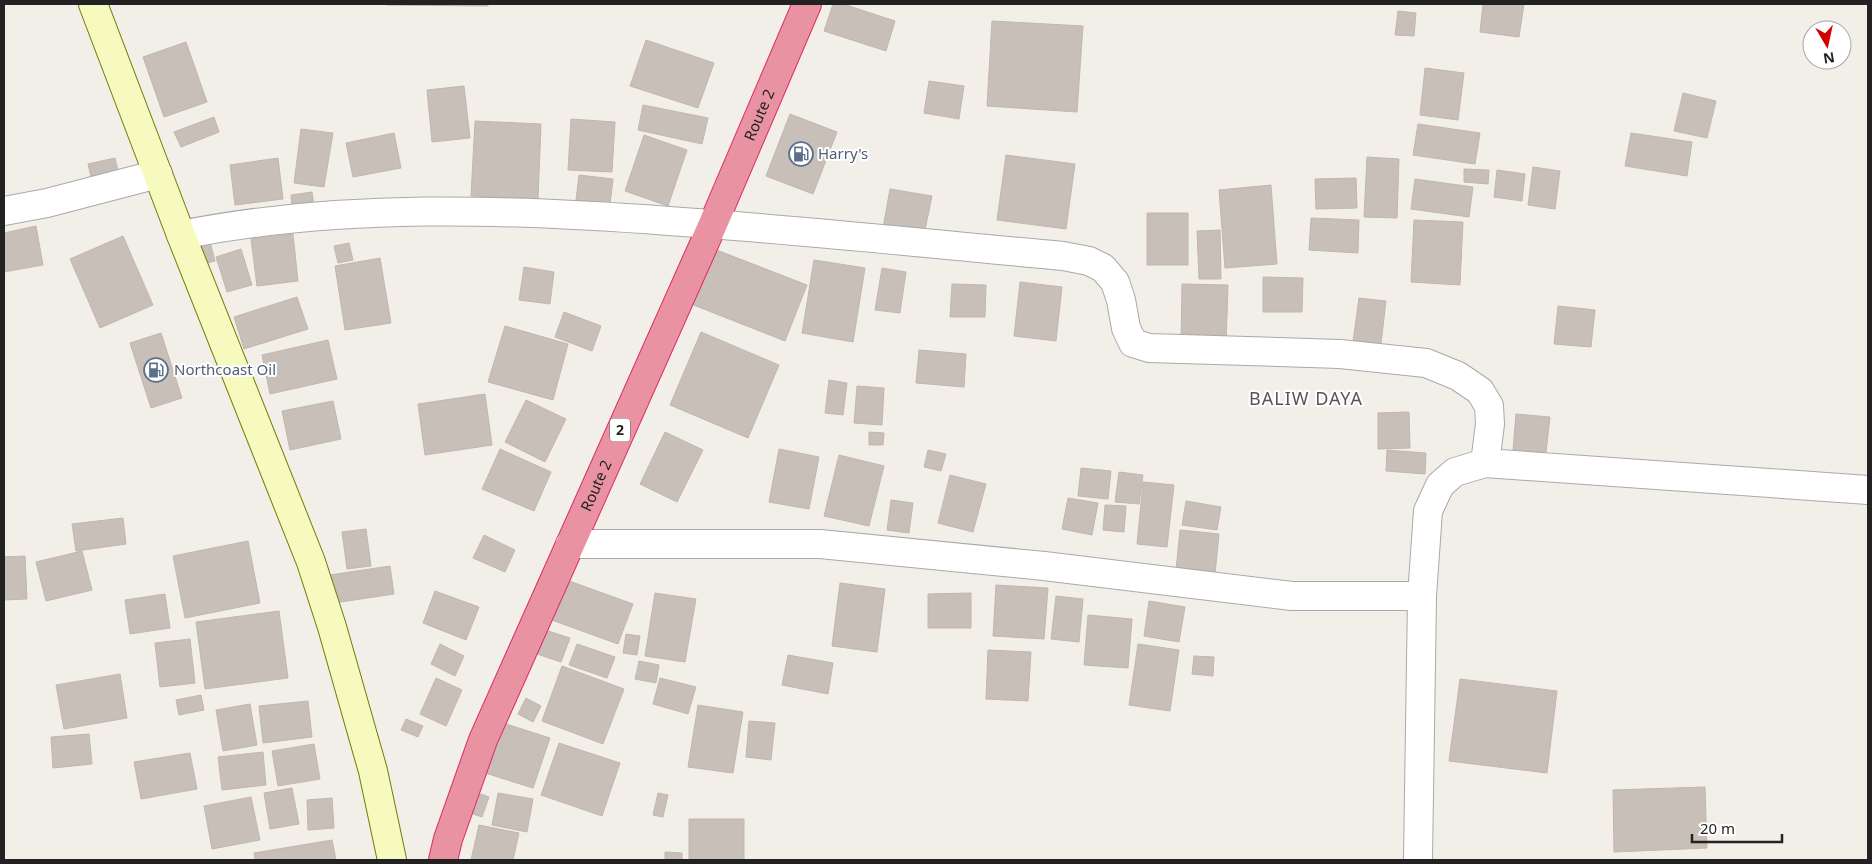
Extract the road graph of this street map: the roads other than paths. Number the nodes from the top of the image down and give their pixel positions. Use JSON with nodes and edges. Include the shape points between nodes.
{"nodes":[{"id":1,"x":93,"y":4,"type":"edge"},
{"id":2,"x":807,"y":4,"type":"edge"},
{"id":3,"x":158,"y":174,"type":"junction"},
{"id":4,"x":4,"y":211,"type":"edge"},
{"id":5,"x":713,"y":224,"type":"junction"},
{"id":6,"x":181,"y":235,"type":"junction"},
{"id":7,"x":1484,"y":463,"type":"junction"},
{"id":8,"x":1868,"y":490,"type":"edge"},
{"id":9,"x":570,"y":544,"type":"junction"},
{"id":10,"x":1422,"y":596,"type":"junction"},
{"id":11,"x":392,"y":860,"type":"edge"},
{"id":12,"x":443,"y":860,"type":"edge"},
{"id":13,"x":1418,"y":860,"type":"edge"}],
"edges":[{"from":1,"to":3,"type":"main road"},
{"from":2,"to":5,"type":"highway","name":"Route 2","number":"2"},
{"from":3,"to":4,"type":"street"},
{"from":3,"to":6,"type":"main road"},
{"from":5,"to":6,"type":"street","via":[[493,211],[366,212],[274,220]]},
{"from":5,"to":7,"type":"street","via":[[1064,256],[1089,261],[1103,268],[1116,282],[1126,328],[1133,343],[1149,348],[1340,354],[1426,363],[1458,376],[1480,391],[1489,406],[1490,424]]},
{"from":5,"to":9,"type":"highway","name":"Route 2","number":"2"},
{"from":6,"to":11,"type":"main road","via":[[311,562],[373,771]]},
{"from":7,"to":8,"type":"street"},
{"from":7,"to":10,"type":"street","via":[[1454,472],[1440,485],[1428,511]]},
{"from":9,"to":10,"type":"street","via":[[820,544],[1044,566],[1292,596]]},
{"from":9,"to":12,"type":"highway","name":"Route 2","number":"2","via":[[483,740]]},
{"from":10,"to":13,"type":"street"}]}
